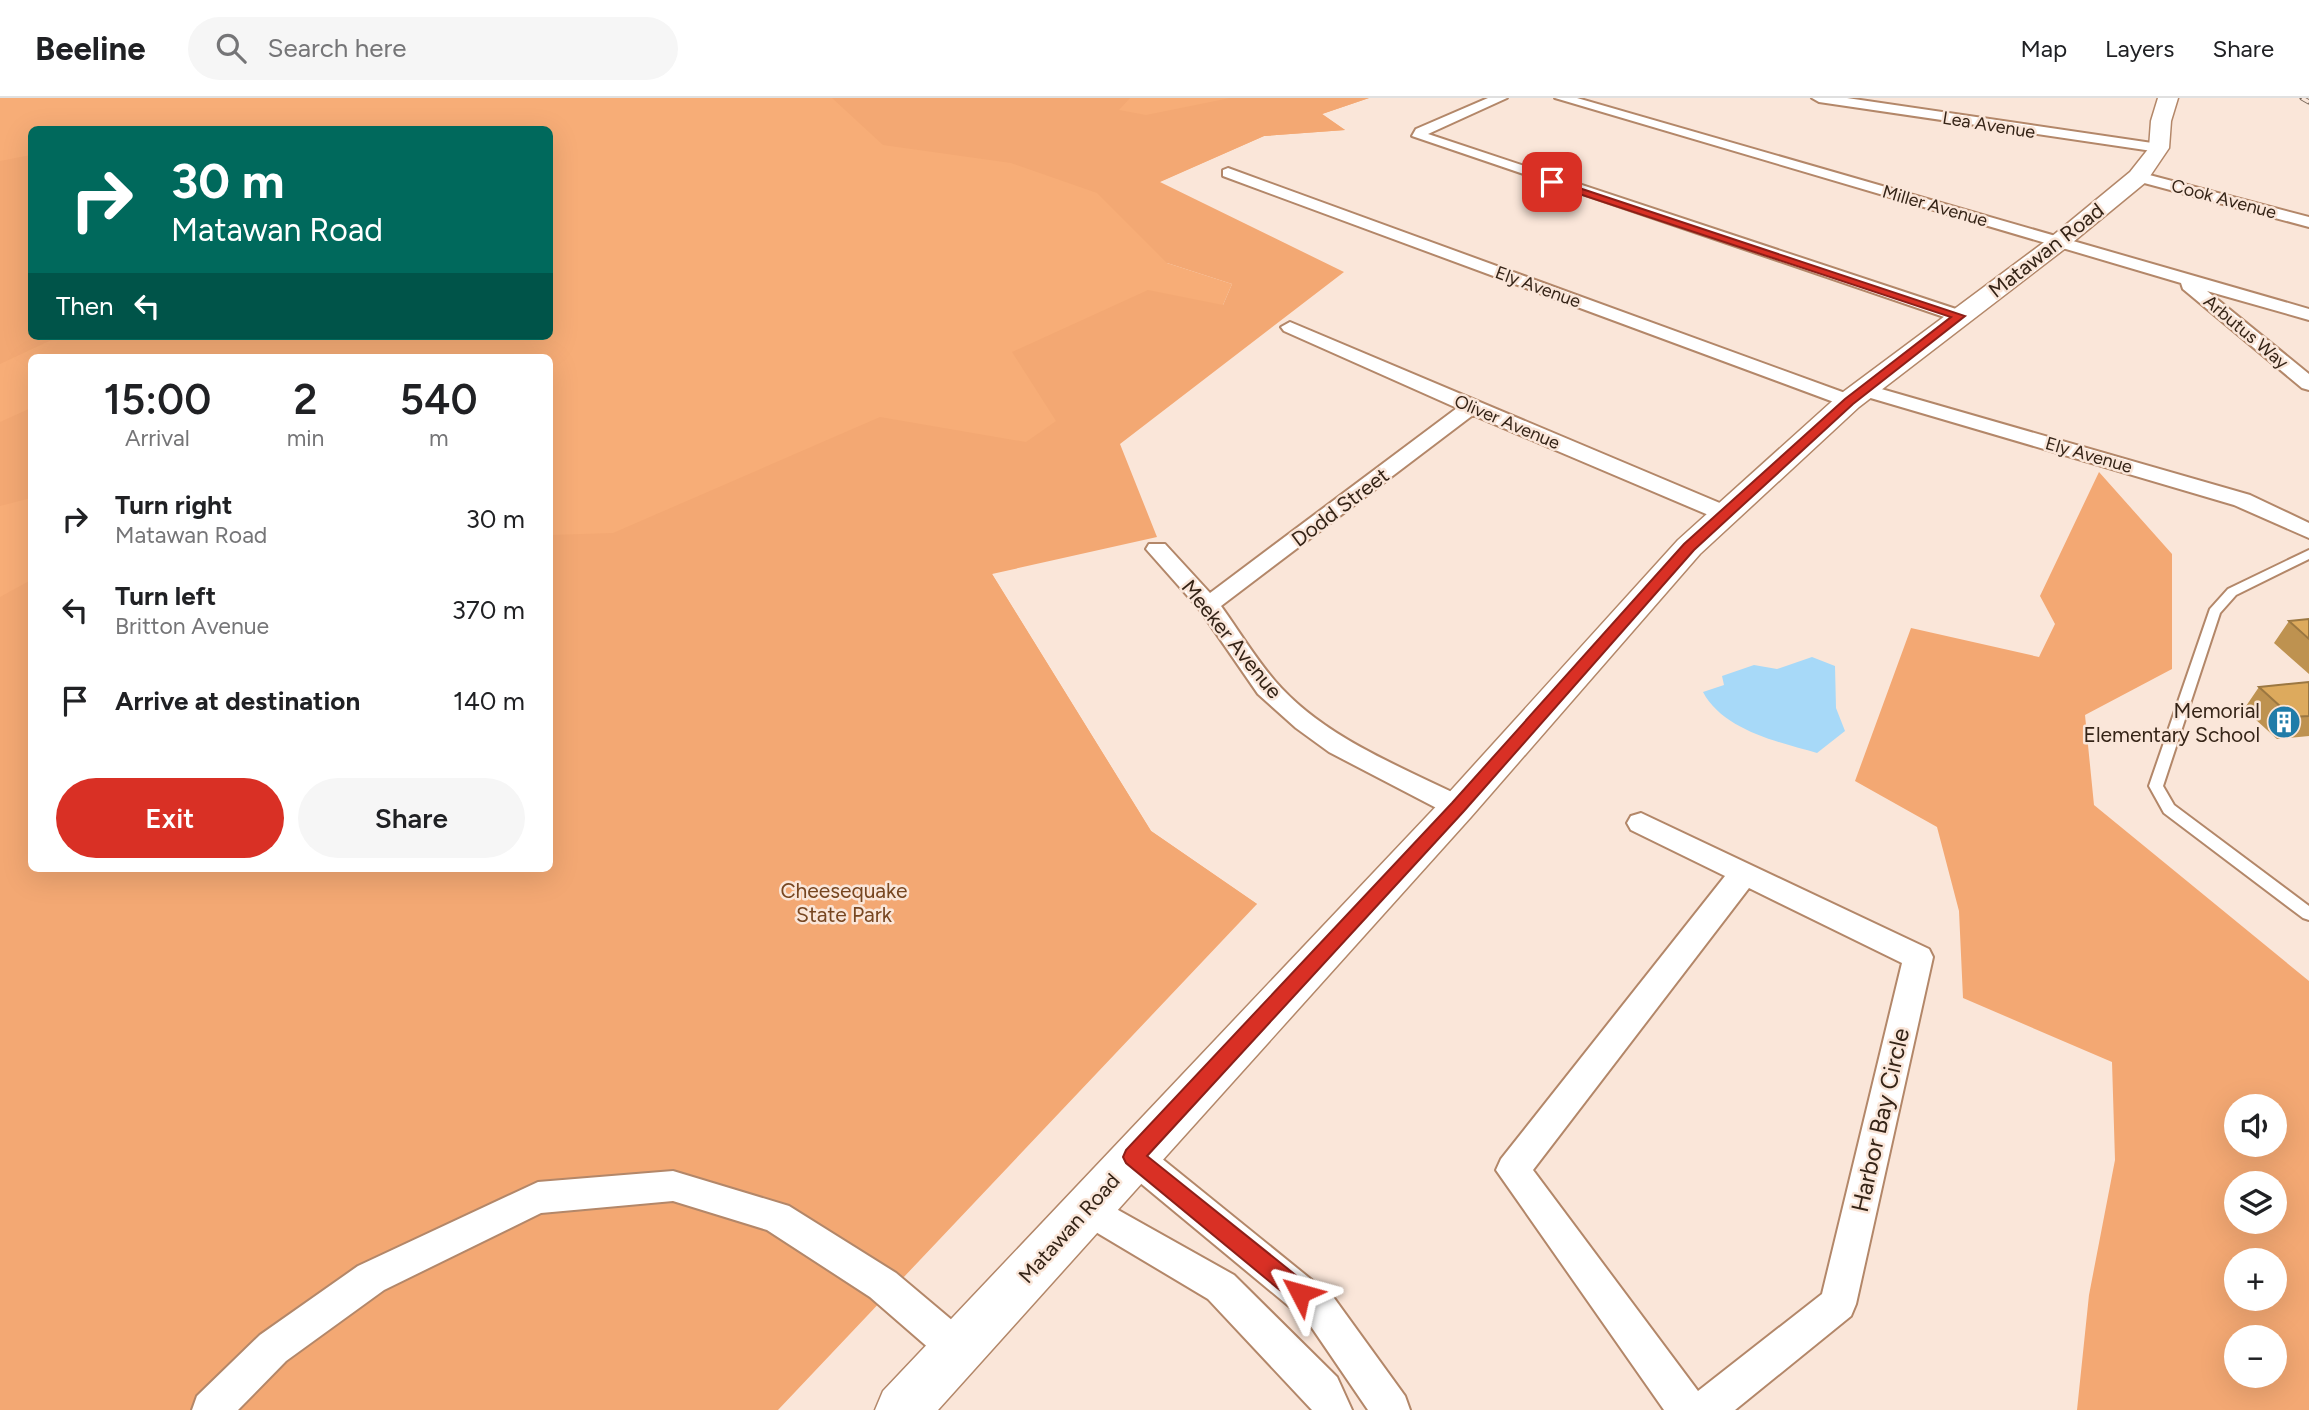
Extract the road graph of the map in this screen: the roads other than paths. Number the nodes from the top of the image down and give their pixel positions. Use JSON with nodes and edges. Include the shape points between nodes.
{"nodes":[{"id":1,"x":1500,"y":98,"type":"edge"},
{"id":2,"x":1562,"y":98,"type":"edge"},
{"id":3,"x":1819,"y":98,"type":"edge"},
{"id":4,"x":2168,"y":98,"type":"edge"},
{"id":5,"x":1419,"y":136,"type":"joint"},
{"id":6,"x":2149,"y":162,"type":"junction"},
{"id":7,"x":1228,"y":173,"type":"dead end"},
{"id":8,"x":2309,"y":222,"type":"edge"},
{"id":9,"x":2059,"y":242,"type":"junction"},
{"id":10,"x":2183,"y":279,"type":"junction"},
{"id":11,"x":2309,"y":315,"type":"edge"},
{"id":12,"x":1959,"y":316,"type":"junction"},
{"id":13,"x":1290,"y":327,"type":"dead end"},
{"id":14,"x":2309,"y":384,"type":"edge"},
{"id":15,"x":1856,"y":396,"type":"junction"},
{"id":16,"x":1471,"y":407,"type":"junction"},
{"id":17,"x":1726,"y":514,"type":"junction"},
{"id":18,"x":2309,"y":531,"type":"edge"},
{"id":19,"x":1157,"y":549,"type":"dead end"},
{"id":20,"x":2309,"y":554,"type":"edge"},
{"id":21,"x":1208,"y":605,"type":"junction"},
{"id":22,"x":1458,"y":807,"type":"junction"},
{"id":23,"x":1641,"y":823,"type":"dead end"},
{"id":24,"x":1744,"y":873,"type":"junction"},
{"id":25,"x":2309,"y":914,"type":"edge"},
{"id":26,"x":1133,"y":1157,"type":"junction"},
{"id":27,"x":1086,"y":1208,"type":"junction"},
{"id":28,"x":959,"y":1350,"type":"junction"},
{"id":29,"x":211,"y":1410,"type":"edge"},
{"id":30,"x":902,"y":1410,"type":"edge"},
{"id":31,"x":1333,"y":1410,"type":"edge"},
{"id":32,"x":1391,"y":1410,"type":"edge"},
{"id":33,"x":1688,"y":1410,"type":"edge"},
{"id":34,"x":1704,"y":1410,"type":"edge"}],
"edges":[{"from":1,"to":5,"type":"street"},
{"from":2,"to":9,"type":"street","name":"Miller Avenue"},
{"from":3,"to":6,"type":"street","name":"Lea Avenue"},
{"from":4,"to":6,"type":"main road"},
{"from":5,"to":12,"type":"street"},
{"from":6,"to":8,"type":"street","name":"Cook Avenue"},
{"from":6,"to":9,"type":"main road","name":"Matawan Road"},
{"from":7,"to":15,"type":"street","name":"Ely Avenue"},
{"from":9,"to":10,"type":"street","name":"Miller Avenue"},
{"from":9,"to":12,"type":"main road","name":"Matawan Road"},
{"from":10,"to":11,"type":"street","name":"Miller Avenue"},
{"from":10,"to":14,"type":"street","name":"Arbutus Way"},
{"from":12,"to":15,"type":"main road","name":"Matawan Road"},
{"from":13,"to":16,"type":"street","name":"Oliver Avenue"},
{"from":15,"to":17,"type":"main road","name":"Matawan Road"},
{"from":15,"to":18,"type":"street","name":"Ely Avenue","via":[[2242,500]]},
{"from":16,"to":17,"type":"street","name":"Oliver Avenue"},
{"from":16,"to":21,"type":"street","name":"Dodd Street"},
{"from":17,"to":22,"type":"main road","name":"Matawan Road","via":[[1689,547]]},
{"from":19,"to":21,"type":"street","name":"Meeker Avenue"},
{"from":20,"to":25,"type":"lane","via":[[2232,592],[2214,612],[2156,786],[2169,809]]},
{"from":21,"to":22,"type":"street","name":"Meeker Avenue","via":[[1267,688],[1304,723],[1338,746]]},
{"from":22,"to":26,"type":"main road","name":"Matawan Road"},
{"from":23,"to":24,"type":"street","name":"Harbor Bay Circle"},
{"from":24,"to":33,"type":"street","via":[[1513,1170]]},
{"from":24,"to":34,"type":"street","name":"Harbor Bay Circle","via":[[1917,957],[1838,1304]]},
{"from":26,"to":27,"type":"main road","name":"Matawan Road"},
{"from":26,"to":32,"type":"street","via":[[1321,1310]]},
{"from":27,"to":28,"type":"main road","name":"Matawan Road"},
{"from":27,"to":31,"type":"street","via":[[1221,1287],[1323,1391]]},
{"from":28,"to":29,"type":"street","via":[[883,1285],[778,1217],[673,1186],[538,1198],[371,1278],[273,1348]]},
{"from":28,"to":30,"type":"main road","name":"Matawan Road"}]}
